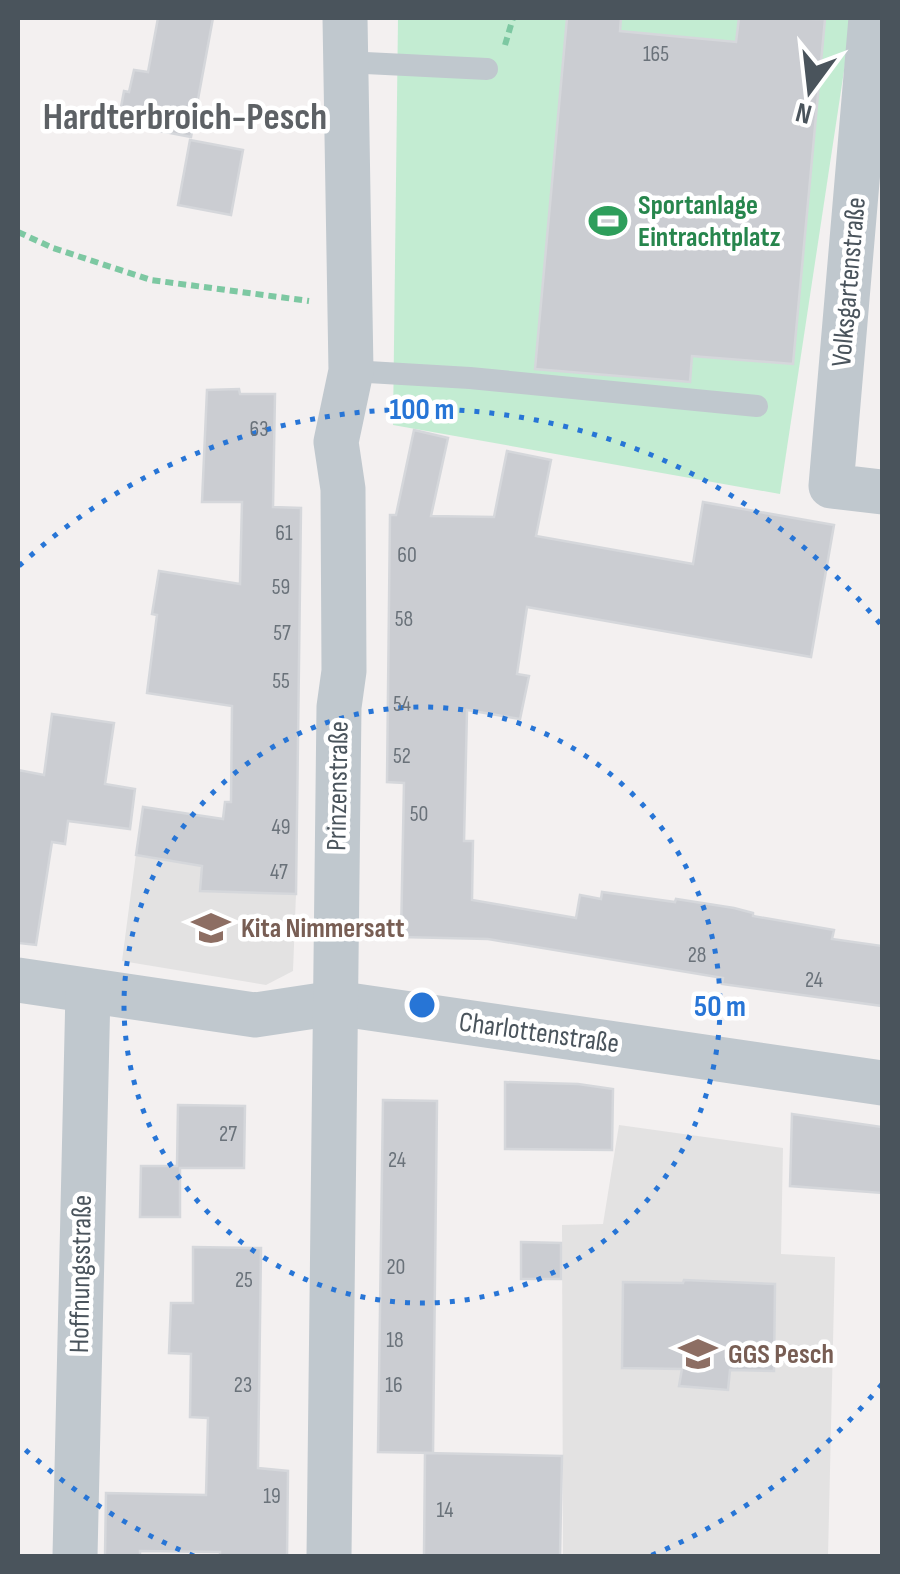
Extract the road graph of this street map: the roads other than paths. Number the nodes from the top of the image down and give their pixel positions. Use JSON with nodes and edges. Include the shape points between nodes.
{"nodes":[{"id":1,"x":871,"y":18,"type":"edge"},
{"id":2,"x":346,"y":40,"type":"edge"},
{"id":3,"x":487,"y":69,"type":"dead end"},
{"id":4,"x":351,"y":371,"type":"junction"},
{"id":5,"x":757,"y":406,"type":"dead end"},
{"id":6,"x":882,"y":492,"type":"edge"},
{"id":7,"x":18,"y":980,"type":"edge"},
{"id":8,"x":88,"y":991,"type":"junction"},
{"id":9,"x":335,"y":1003,"type":"junction"},
{"id":10,"x":882,"y":1083,"type":"edge"},
{"id":11,"x":75,"y":1556,"type":"edge"},
{"id":12,"x":329,"y":1556,"type":"edge"}],
"edges":[{"from":1,"to":6,"type":"street","name":"Volksgartenstraße","via":[[832,486]]},
{"from":2,"to":3,"type":"lane"},
{"from":2,"to":4,"type":"street","name":"Prinzenstraße"},
{"from":4,"to":5,"type":"lane"},
{"from":4,"to":9,"type":"street","name":"Prinzenstraße","via":[[336,442],[344,489],[344,671],[338,707]]},
{"from":7,"to":8,"type":"street","name":"Charlottenstraße"},
{"from":8,"to":9,"type":"street","name":"Charlottenstraße","via":[[256,1016]]},
{"from":8,"to":11,"type":"street","name":"Hoffnungsstraße"},
{"from":9,"to":10,"type":"street","name":"Charlottenstraße"},
{"from":9,"to":12,"type":"street","name":"Prinzenstraße"}]}
